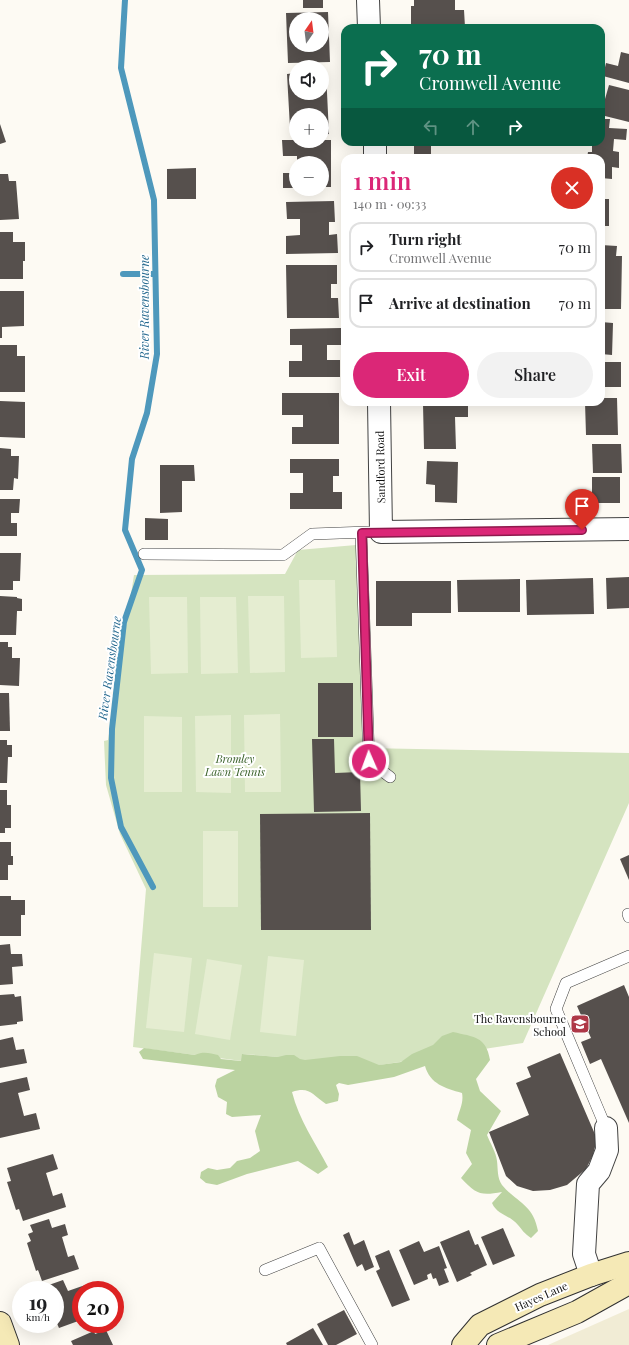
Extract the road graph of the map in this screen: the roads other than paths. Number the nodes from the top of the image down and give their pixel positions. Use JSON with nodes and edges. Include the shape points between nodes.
{"nodes":[{"id":1,"x":368,"y":0,"type":"edge"},
{"id":2,"x":369,"y":24,"type":"edge"},
{"id":3,"x":379,"y":406,"type":"edge"},
{"id":4,"x":629,"y":529,"type":"edge"},
{"id":5,"x":371,"y":532,"type":"junction"},
{"id":6,"x":144,"y":554,"type":"dead end"},
{"id":7,"x":390,"y":777,"type":"dead end"},
{"id":8,"x":629,"y":914,"type":"edge"},
{"id":9,"x":629,"y":917,"type":"edge"},
{"id":10,"x":629,"y":956,"type":"edge"},
{"id":11,"x":606,"y":1128,"type":"joint"},
{"id":12,"x":629,"y":1263,"type":"edge"},
{"id":13,"x":266,"y":1270,"type":"dead end"},
{"id":14,"x":591,"y":1275,"type":"junction"},
{"id":15,"x":629,"y":1283,"type":"edge"},
{"id":16,"x":0,"y":1323,"type":"edge"},
{"id":17,"x":8,"y":1345,"type":"edge"},
{"id":18,"x":372,"y":1345,"type":"edge"},
{"id":19,"x":463,"y":1345,"type":"edge"},
{"id":20,"x":498,"y":1345,"type":"edge"}],
"edges":[{"from":1,"to":2,"type":"street"},
{"from":3,"to":5,"type":"street","name":"Sandford Road"},
{"from":4,"to":5,"type":"street"},
{"from":5,"to":6,"type":"lane","via":[[312,534],[283,555]]},
{"from":5,"to":7,"type":"lane","via":[[369,761]]},
{"from":8,"to":9,"type":"lane"},
{"from":10,"to":11,"type":"lane","via":[[566,983],[556,1009]]},
{"from":11,"to":14,"type":"street","via":[[607,1150],[599,1171],[588,1184],[584,1254]]},
{"from":12,"to":14,"type":"main road","name":"Hayes Lane"},
{"from":13,"to":18,"type":"lane","via":[[319,1248]]},
{"from":14,"to":19,"type":"main road","name":"Hayes Lane","via":[[540,1295],[480,1325]]},
{"from":15,"to":20,"type":"main road","via":[[577,1312]]},
{"from":16,"to":17,"type":"main road"}]}
